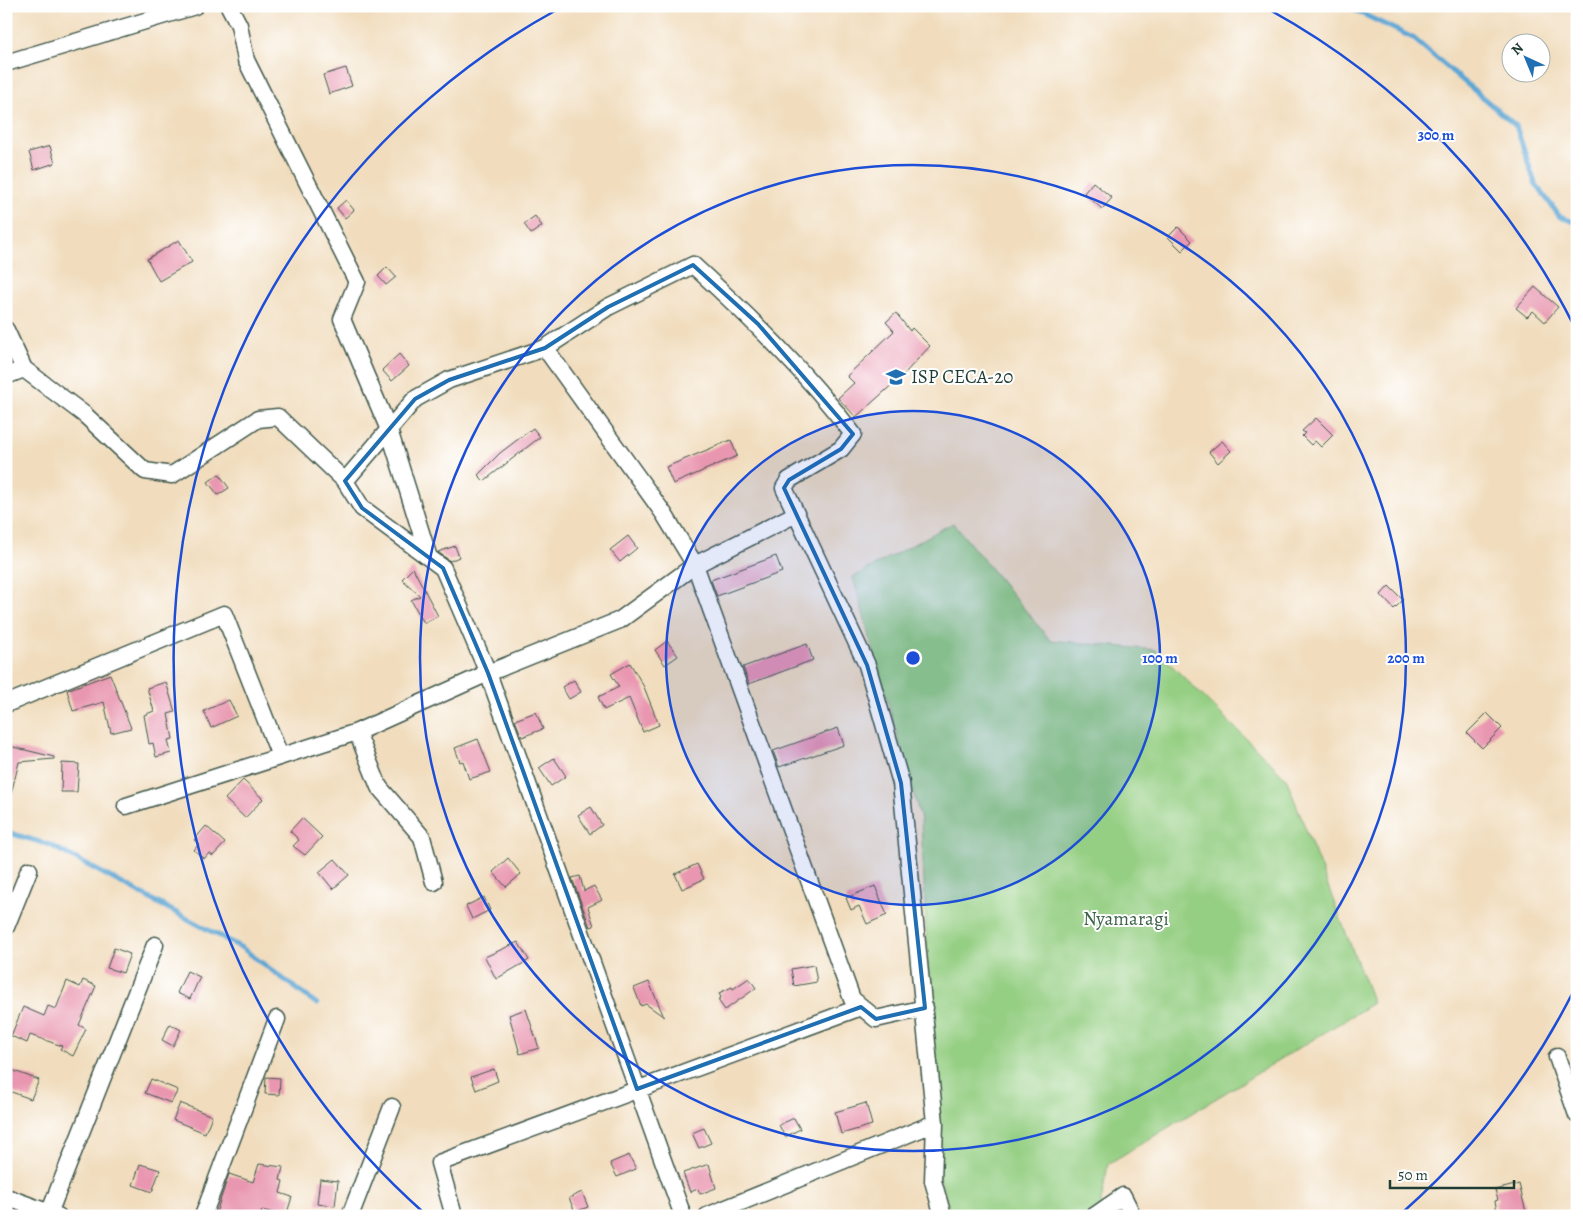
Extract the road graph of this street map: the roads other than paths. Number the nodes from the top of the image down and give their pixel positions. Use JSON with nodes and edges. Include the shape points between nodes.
{"nodes":[{"id":1,"x":195,"y":6,"type":"edge"},
{"id":2,"x":229,"y":6,"type":"edge"},
{"id":3,"x":6,"y":63,"type":"edge"},
{"id":4,"x":6,"y":330,"type":"edge"},
{"id":5,"x":545,"y":348,"type":"junction"},
{"id":6,"x":24,"y":370,"type":"junction"},
{"id":7,"x":6,"y":376,"type":"edge"},
{"id":8,"x":389,"y":430,"type":"junction"},
{"id":9,"x":345,"y":481,"type":"junction"},
{"id":10,"x":796,"y":514,"type":"junction"},
{"id":11,"x":429,"y":558,"type":"junction"},
{"id":12,"x":695,"y":565,"type":"junction"},
{"id":13,"x":488,"y":674,"type":"junction"},
{"id":14,"x":6,"y":704,"type":"edge"},
{"id":15,"x":357,"y":732,"type":"junction"},
{"id":16,"x":280,"y":756,"type":"junction"},
{"id":17,"x":126,"y":806,"type":"dead end"},
{"id":18,"x":29,"y":870,"type":"dead end"},
{"id":19,"x":434,"y":882,"type":"dead end"},
{"id":20,"x":6,"y":926,"type":"edge"},
{"id":21,"x":155,"y":945,"type":"dead end"},
{"id":22,"x":861,"y":1007,"type":"junction"},
{"id":23,"x":925,"y":1008,"type":"junction"},
{"id":24,"x":277,"y":1019,"type":"dead end"},
{"id":25,"x":1557,"y":1057,"type":"dead end"},
{"id":26,"x":637,"y":1089,"type":"junction"},
{"id":27,"x":392,"y":1107,"type":"dead end"},
{"id":28,"x":1577,"y":1115,"type":"edge"},
{"id":29,"x":935,"y":1123,"type":"junction"},
{"id":30,"x":6,"y":1197,"type":"edge"},
{"id":31,"x":52,"y":1215,"type":"edge"},
{"id":32,"x":202,"y":1216,"type":"edge"},
{"id":33,"x":350,"y":1216,"type":"edge"},
{"id":34,"x":454,"y":1216,"type":"edge"},
{"id":35,"x":683,"y":1216,"type":"edge"},
{"id":36,"x":707,"y":1216,"type":"edge"},
{"id":37,"x":943,"y":1216,"type":"edge"},
{"id":38,"x":1094,"y":1216,"type":"edge"},
{"id":39,"x":1133,"y":1216,"type":"edge"}],
"edges":[{"from":1,"to":3,"type":"street"},
{"from":2,"to":8,"type":"street","via":[[239,25],[246,60],[357,282],[342,319]]},
{"from":4,"to":6,"type":"street"},
{"from":5,"to":8,"type":"street","via":[[450,380],[415,399]]},
{"from":5,"to":10,"type":"street","via":[[608,307],[693,265],[758,324],[853,434],[840,449],[789,480],[784,488]]},
{"from":5,"to":12,"type":"street","via":[[664,514]]},
{"from":6,"to":7,"type":"street"},
{"from":6,"to":9,"type":"street","via":[[85,415],[144,471],[172,475],[258,419],[278,417]]},
{"from":8,"to":9,"type":"street"},
{"from":8,"to":11,"type":"street"},
{"from":9,"to":11,"type":"street","via":[[362,508]]},
{"from":10,"to":12,"type":"street"},
{"from":10,"to":23,"type":"street","via":[[867,665],[901,783]]},
{"from":11,"to":13,"type":"street","via":[[443,568]]},
{"from":12,"to":13,"type":"street","via":[[620,620]]},
{"from":12,"to":22,"type":"street","via":[[852,999]]},
{"from":13,"to":15,"type":"street"},
{"from":13,"to":26,"type":"street"},
{"from":14,"to":16,"type":"street","via":[[224,614]]},
{"from":15,"to":16,"type":"street"},
{"from":15,"to":19,"type":"street","via":[[379,787],[422,837]]},
{"from":16,"to":17,"type":"street"},
{"from":18,"to":20,"type":"street"},
{"from":21,"to":31,"type":"street"},
{"from":22,"to":23,"type":"street","via":[[876,1019]]},
{"from":22,"to":26,"type":"street"},
{"from":23,"to":29,"type":"street"},
{"from":24,"to":32,"type":"street"},
{"from":25,"to":28,"type":"street"},
{"from":26,"to":34,"type":"street","via":[[439,1162]]},
{"from":26,"to":35,"type":"street"},
{"from":27,"to":33,"type":"street"},
{"from":29,"to":36,"type":"street"},
{"from":29,"to":37,"type":"street","via":[[933,1181]]},
{"from":30,"to":31,"type":"street"},
{"from":38,"to":39,"type":"street","via":[[1123,1196]]}]}
